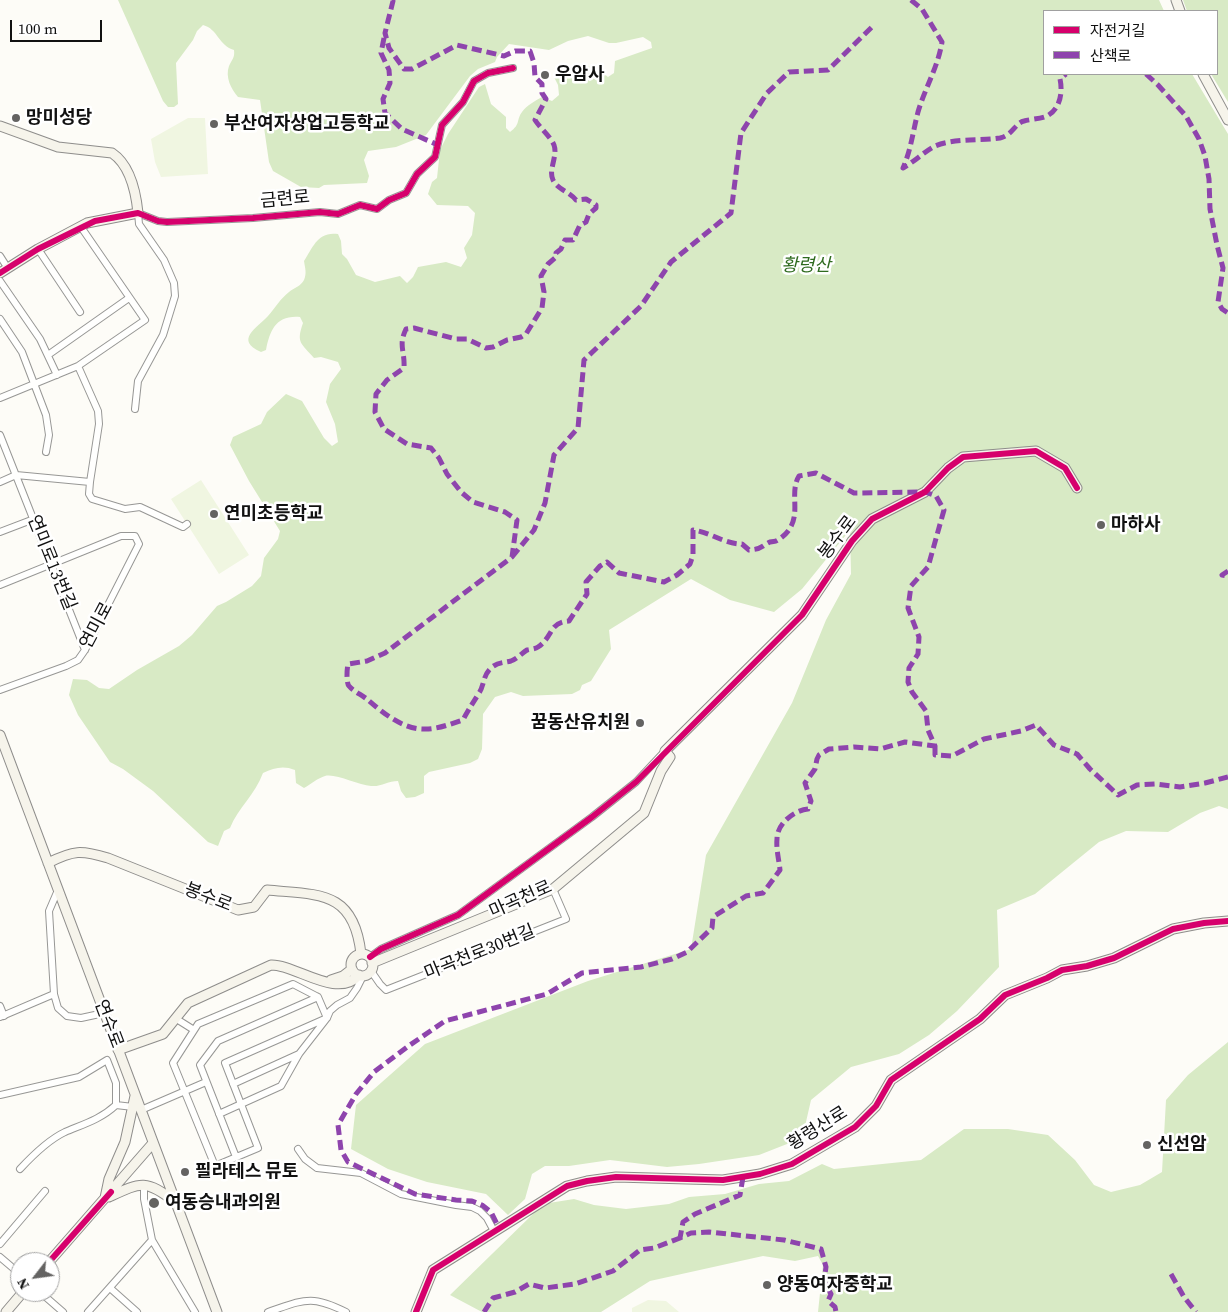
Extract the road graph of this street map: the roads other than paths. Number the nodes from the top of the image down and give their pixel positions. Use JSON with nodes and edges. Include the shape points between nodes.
{"nodes":[{"id":1,"x":513,"y":68,"type":"dead end"},
{"id":2,"x":1204,"y":75,"type":"edge"},
{"id":3,"x":1228,"y":120,"type":"edge"},
{"id":4,"x":0,"y":126,"type":"edge"},
{"id":5,"x":138,"y":213,"type":"junction"},
{"id":6,"x":80,"y":227,"type":"junction"},
{"id":7,"x":38,"y":249,"type":"junction"},
{"id":8,"x":0,"y":256,"type":"edge"},
{"id":9,"x":4,"y":270,"type":"edge"},
{"id":10,"x":0,"y":281,"type":"edge"},
{"id":11,"x":130,"y":298,"type":"junction"},
{"id":12,"x":80,"y":312,"type":"dead end"},
{"id":13,"x":0,"y":319,"type":"edge"},
{"id":14,"x":48,"y":355,"type":"junction"},
{"id":15,"x":78,"y":366,"type":"junction"},
{"id":16,"x":57,"y":375,"type":"junction"},
{"id":17,"x":33,"y":384,"type":"junction"},
{"id":18,"x":0,"y":398,"type":"edge"},
{"id":19,"x":135,"y":409,"type":"dead end"},
{"id":20,"x":0,"y":436,"type":"edge"},
{"id":21,"x":46,"y":452,"type":"dead end"},
{"id":22,"x":16,"y":475,"type":"junction"},
{"id":23,"x":0,"y":482,"type":"edge"},
{"id":24,"x":90,"y":482,"type":"junction"},
{"id":25,"x":1077,"y":488,"type":"dead end"},
{"id":26,"x":34,"y":519,"type":"junction"},
{"id":27,"x":187,"y":524,"type":"dead end"},
{"id":28,"x":0,"y":532,"type":"edge"},
{"id":29,"x":52,"y":564,"type":"junction"},
{"id":30,"x":0,"y":585,"type":"edge"},
{"id":31,"x":86,"y":650,"type":"junction"},
{"id":32,"x":0,"y":690,"type":"edge"},
{"id":33,"x":0,"y":736,"type":"edge"},
{"id":34,"x":665,"y":751,"type":"junction"},
{"id":35,"x":48,"y":863,"type":"junction"},
{"id":36,"x":553,"y":889,"type":"junction"},
{"id":37,"x":58,"y":890,"type":"junction"},
{"id":38,"x":1228,"y":921,"type":"edge"},
{"id":39,"x":364,"y":966,"type":"junction"},
{"id":40,"x":296,"y":973,"type":"junction"},
{"id":41,"x":293,"y":984,"type":"junction"},
{"id":42,"x":54,"y":994,"type":"junction"},
{"id":43,"x":318,"y":997,"type":"junction"},
{"id":44,"x":0,"y":1006,"type":"edge"},
{"id":45,"x":104,"y":1013,"type":"junction"},
{"id":46,"x":2,"y":1016,"type":"edge"},
{"id":47,"x":175,"y":1018,"type":"junction"},
{"id":48,"x":327,"y":1018,"type":"junction"},
{"id":49,"x":194,"y":1030,"type":"junction"},
{"id":50,"x":118,"y":1050,"type":"junction"},
{"id":51,"x":300,"y":1054,"type":"junction"},
{"id":52,"x":206,"y":1082,"type":"junction"},
{"id":53,"x":233,"y":1084,"type":"junction"},
{"id":54,"x":184,"y":1091,"type":"junction"},
{"id":55,"x":0,"y":1095,"type":"edge"},
{"id":56,"x":241,"y":1104,"type":"junction"},
{"id":57,"x":116,"y":1105,"type":"junction"},
{"id":58,"x":137,"y":1108,"type":"junction"},
{"id":59,"x":219,"y":1114,"type":"junction"},
{"id":60,"x":153,"y":1143,"type":"junction"},
{"id":61,"x":298,"y":1149,"type":"dead end"},
{"id":62,"x":236,"y":1157,"type":"junction"},
{"id":63,"x":20,"y":1169,"type":"dead end"},
{"id":64,"x":144,"y":1185,"type":"junction"},
{"id":65,"x":45,"y":1191,"type":"dead end"},
{"id":66,"x":104,"y":1199,"type":"junction"},
{"id":67,"x":175,"y":1202,"type":"junction"},
{"id":68,"x":494,"y":1231,"type":"junction"},
{"id":69,"x":152,"y":1240,"type":"junction"},
{"id":70,"x":0,"y":1244,"type":"edge"},
{"id":71,"x":58,"y":1252,"type":"edge"},
{"id":72,"x":0,"y":1257,"type":"edge"},
{"id":73,"x":10,"y":1266,"type":"edge"},
{"id":74,"x":110,"y":1288,"type":"junction"},
{"id":75,"x":14,"y":1302,"type":"edge"},
{"id":76,"x":52,"y":1302,"type":"edge"},
{"id":77,"x":6,"y":1312,"type":"edge"},
{"id":78,"x":63,"y":1312,"type":"edge"},
{"id":79,"x":88,"y":1312,"type":"edge"},
{"id":80,"x":137,"y":1312,"type":"edge"},
{"id":81,"x":196,"y":1312,"type":"edge"},
{"id":82,"x":217,"y":1312,"type":"edge"},
{"id":83,"x":268,"y":1312,"type":"edge"},
{"id":84,"x":346,"y":1312,"type":"edge"},
{"id":85,"x":416,"y":1312,"type":"edge"}],
"edges":[{"from":1,"to":5,"type":"street","name":"금련로","via":[[488,72],[474,81],[462,102],[442,125],[435,157],[417,174],[406,193],[378,209],[360,204],[338,214],[320,212],[167,222]]},
{"from":2,"to":3,"type":"street"},
{"from":4,"to":5,"type":"street","via":[[58,147],[112,153],[127,172]]},
{"from":5,"to":6,"type":"street","name":"금련로","via":[[95,220]]},
{"from":5,"to":19,"type":"street","via":[[139,224],[164,260],[174,283],[175,296],[163,335],[138,381]]},
{"from":6,"to":7,"type":"street","name":"금련로"},
{"from":6,"to":11,"type":"street"},
{"from":7,"to":9,"type":"street","name":"금련로"},
{"from":7,"to":12,"type":"street"},
{"from":8,"to":9,"type":"street"},
{"from":10,"to":14,"type":"street"},
{"from":11,"to":14,"type":"street"},
{"from":11,"to":15,"type":"street","via":[[145,320]]},
{"from":13,"to":17,"type":"street","via":[[22,352]]},
{"from":14,"to":16,"type":"street"},
{"from":15,"to":16,"type":"street"},
{"from":15,"to":24,"type":"street","via":[[98,411]]},
{"from":16,"to":17,"type":"street"},
{"from":17,"to":18,"type":"street"},
{"from":17,"to":21,"type":"street","via":[[46,415],[49,435]]},
{"from":20,"to":22,"type":"street","name":"연미로13번길"},
{"from":22,"to":23,"type":"street"},
{"from":22,"to":24,"type":"street"},
{"from":22,"to":26,"type":"street","name":"연미로13번길"},
{"from":24,"to":27,"type":"street","via":[[89,494],[101,503],[125,509],[140,507],[183,527]]},
{"from":25,"to":34,"type":"street","name":"봉수로","via":[[1065,468],[1036,451],[962,457],[925,492],[872,519],[852,541],[802,615]]},
{"from":26,"to":28,"type":"street"},
{"from":26,"to":29,"type":"street","name":"연미로13번길"},
{"from":29,"to":30,"type":"street"},
{"from":29,"to":31,"type":"street","name":"연미로13번길"},
{"from":29,"to":31,"type":"street","name":"연미로","via":[[121,536],[135,536],[139,544]]},
{"from":31,"to":32,"type":"street","name":"연미로","via":[[78,660],[66,666]]},
{"from":33,"to":35,"type":"street","name":"연수로"},
{"from":34,"to":36,"type":"street","name":"마곡천로","via":[[670,757],[661,770],[644,813]]},
{"from":34,"to":39,"type":"street","via":[[636,782],[592,817],[458,915],[381,949]]},
{"from":35,"to":37,"type":"street","name":"연수로"},
{"from":35,"to":39,"type":"street","name":"봉수로","via":[[68,854],[86,852],[238,910],[254,907],[267,890],[320,895],[335,900],[346,911],[355,929]]},
{"from":36,"to":39,"type":"street","name":"마곡천로"},
{"from":36,"to":39,"type":"street","name":"마곡천로30번길","via":[[566,919],[386,990]]},
{"from":37,"to":42,"type":"street","via":[[49,911]]},
{"from":37,"to":45,"type":"street","name":"연수로"},
{"from":38,"to":68,"type":"street","name":"황령산로","via":[[1174,929],[1114,958],[1062,970],[1005,995],[980,1019],[891,1080],[876,1106],[855,1127],[792,1164],[760,1174],[723,1180],[616,1177],[587,1181],[567,1186]]},
{"from":39,"to":40,"type":"street","name":"마곡천로","via":[[350,982],[345,983],[324,982]]},
{"from":39,"to":48,"type":"street","via":[[350,998],[330,1011]]},
{"from":40,"to":41,"type":"street"},
{"from":40,"to":47,"type":"street","name":"마곡천로","via":[[271,965],[188,1003]]},
{"from":41,"to":43,"type":"street"},
{"from":41,"to":49,"type":"street","via":[[198,1024]]},
{"from":42,"to":45,"type":"street","via":[[58,1008],[67,1016],[81,1018]]},
{"from":42,"to":46,"type":"street"},
{"from":43,"to":48,"type":"street"},
{"from":43,"to":52,"type":"street","via":[[218,1042],[200,1065]]},
{"from":44,"to":46,"type":"street"},
{"from":45,"to":50,"type":"street","name":"연수로"},
{"from":47,"to":49,"type":"street"},
{"from":47,"to":50,"type":"street","name":"마곡천로","via":[[162,1034]]},
{"from":48,"to":51,"type":"street"},
{"from":48,"to":53,"type":"street","via":[[225,1063]]},
{"from":49,"to":54,"type":"street","via":[[173,1063]]},
{"from":50,"to":58,"type":"street","name":"연수로"},
{"from":51,"to":53,"type":"street"},
{"from":51,"to":56,"type":"street","via":[[281,1086]]},
{"from":52,"to":54,"type":"street"},
{"from":52,"to":59,"type":"street"},
{"from":53,"to":56,"type":"street"},
{"from":54,"to":58,"type":"street"},
{"from":54,"to":62,"type":"street","via":[[215,1166]]},
{"from":55,"to":57,"type":"street","via":[[79,1077],[107,1060],[116,1083]]},
{"from":56,"to":59,"type":"street"},
{"from":56,"to":62,"type":"street","via":[[258,1148]]},
{"from":57,"to":58,"type":"street"},
{"from":57,"to":63,"type":"street","via":[[102,1117],[53,1139]]},
{"from":58,"to":60,"type":"street"},
{"from":58,"to":66,"type":"street"},
{"from":59,"to":62,"type":"street"},
{"from":60,"to":66,"type":"street"},
{"from":60,"to":67,"type":"street"},
{"from":61,"to":68,"type":"street","via":[[317,1168],[361,1173],[401,1194],[472,1207],[487,1218]]},
{"from":64,"to":66,"type":"street","via":[[132,1186]]},
{"from":64,"to":67,"type":"street","via":[[162,1192]]},
{"from":64,"to":69,"type":"street"},
{"from":65,"to":70,"type":"street"},
{"from":66,"to":71,"type":"street"},
{"from":67,"to":82,"type":"street"},
{"from":68,"to":85,"type":"street","name":"황령산로","via":[[433,1270]]},
{"from":69,"to":74,"type":"street"},
{"from":69,"to":81,"type":"street"},
{"from":72,"to":73,"type":"street"},
{"from":74,"to":79,"type":"street"},
{"from":74,"to":80,"type":"street"},
{"from":75,"to":77,"type":"street"},
{"from":76,"to":78,"type":"street"},
{"from":83,"to":84,"type":"street","via":[[310,1300],[322,1301]]}]}
